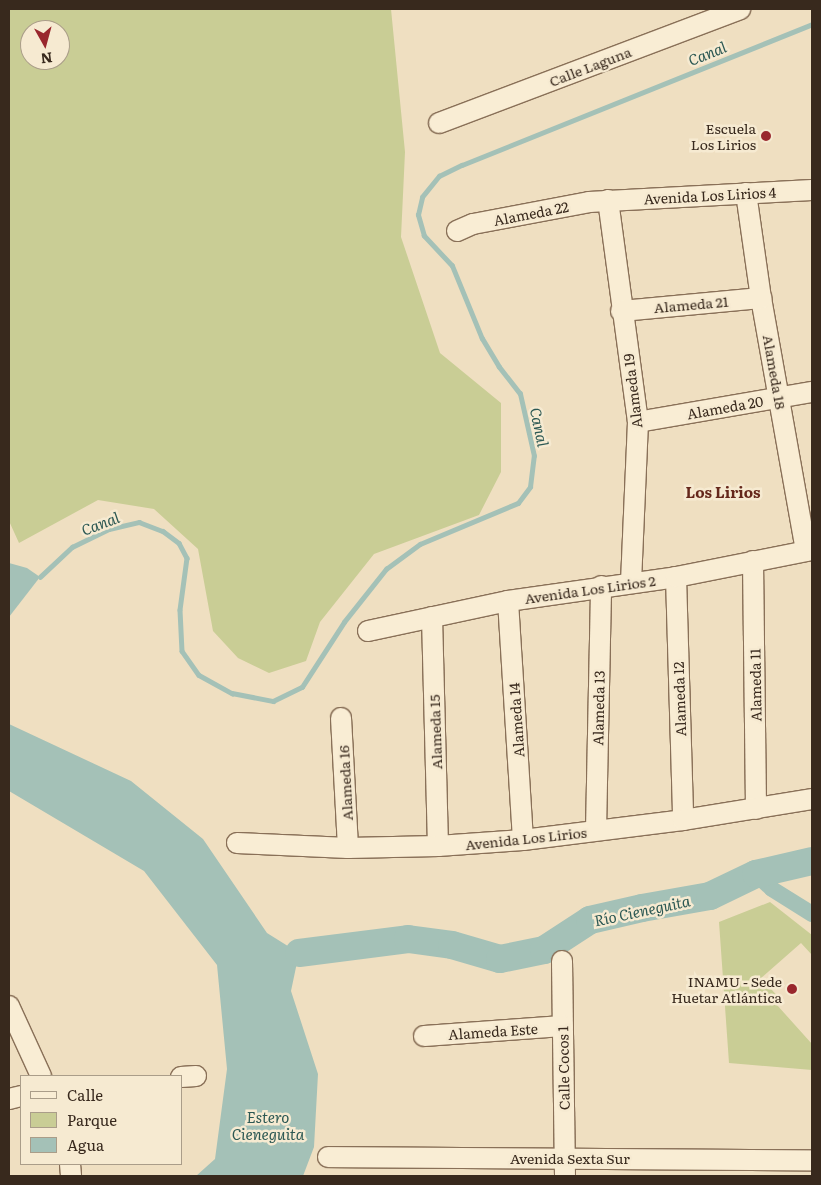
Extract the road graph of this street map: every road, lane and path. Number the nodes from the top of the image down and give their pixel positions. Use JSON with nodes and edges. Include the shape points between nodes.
{"nodes":[{"id":1,"x":740,"y":9,"type":"edge"},
{"id":2,"x":439,"y":123,"type":"dead end"},
{"id":3,"x":812,"y":190,"type":"edge"},
{"id":4,"x":746,"y":193,"type":"junction"},
{"id":5,"x":608,"y":200,"type":"junction"},
{"id":6,"x":457,"y":231,"type":"dead end"},
{"id":7,"x":761,"y":298,"type":"junction"},
{"id":8,"x":621,"y":311,"type":"junction"},
{"id":9,"x":812,"y":392,"type":"edge"},
{"id":10,"x":780,"y":398,"type":"junction"},
{"id":11,"x":638,"y":422,"type":"junction"},
{"id":12,"x":809,"y":551,"type":"edge"},
{"id":13,"x":753,"y":561,"type":"junction"},
{"id":14,"x":676,"y":577,"type":"junction"},
{"id":15,"x":631,"y":583,"type":"junction"},
{"id":16,"x":601,"y":586,"type":"junction"},
{"id":17,"x":508,"y":601,"type":"junction"},
{"id":18,"x":432,"y":617,"type":"junction"},
{"id":19,"x":368,"y":631,"type":"dead end"},
{"id":20,"x":342,"y":718,"type":"dead end"},
{"id":21,"x":812,"y":799,"type":"edge"},
{"id":22,"x":756,"y":809,"type":"junction"},
{"id":23,"x":683,"y":820,"type":"junction"},
{"id":24,"x":596,"y":830,"type":"junction"},
{"id":25,"x":523,"y":840,"type":"junction"},
{"id":26,"x":237,"y":843,"type":"dead end"},
{"id":27,"x":438,"y":846,"type":"junction"},
{"id":28,"x":348,"y":848,"type":"junction"},
{"id":29,"x":562,"y":960,"type":"dead end"},
{"id":30,"x":9,"y":1006,"type":"edge"},
{"id":31,"x":562,"y":1026,"type":"junction"},
{"id":32,"x":424,"y":1036,"type":"dead end"},
{"id":33,"x":41,"y":1075,"type":"edge"},
{"id":34,"x":328,"y":1157,"type":"dead end"},
{"id":35,"x":812,"y":1160,"type":"edge"},
{"id":36,"x":564,"y":1167,"type":"edge"}],
"edges":[{"from":1,"to":2,"type":"street","name":"Calle Laguna"},
{"from":3,"to":4,"type":"street","name":"Avenida Los Lirios 4"},
{"from":4,"to":5,"type":"street","name":"Avenida Los Lirios 4"},
{"from":4,"to":7,"type":"street","name":"Alameda 18"},
{"from":5,"to":6,"type":"street","name":"Alameda 22","via":[[473,224]]},
{"from":5,"to":8,"type":"street","name":"Alameda 19"},
{"from":7,"to":8,"type":"street","name":"Alameda 21"},
{"from":7,"to":10,"type":"street","name":"Alameda 18"},
{"from":8,"to":11,"type":"street","name":"Alameda 19"},
{"from":9,"to":10,"type":"street","name":"Alameda 20"},
{"from":10,"to":11,"type":"street","name":"Alameda 20"},
{"from":10,"to":12,"type":"street","name":"Alameda 18"},
{"from":11,"to":15,"type":"street","name":"Alameda 19"},
{"from":12,"to":13,"type":"street","name":"Avenida Los Lirios 2"},
{"from":13,"to":14,"type":"street","name":"Avenida Los Lirios 2"},
{"from":13,"to":22,"type":"street","name":"Alameda 11"},
{"from":14,"to":15,"type":"street","name":"Avenida Los Lirios 2"},
{"from":14,"to":23,"type":"street","name":"Alameda 12"},
{"from":15,"to":16,"type":"street","name":"Avenida Los Lirios 2"},
{"from":16,"to":17,"type":"street","name":"Avenida Los Lirios 2"},
{"from":16,"to":24,"type":"street","name":"Alameda 13"},
{"from":17,"to":18,"type":"street","name":"Avenida Los Lirios 2"},
{"from":17,"to":25,"type":"street","name":"Alameda 14"},
{"from":18,"to":19,"type":"street","name":"Avenida Los Lirios 2"},
{"from":18,"to":27,"type":"street","name":"Alameda 15"},
{"from":20,"to":28,"type":"street","name":"Alameda 16"},
{"from":21,"to":22,"type":"street","name":"Avenida Los Lirios"},
{"from":22,"to":23,"type":"street","name":"Avenida Los Lirios"},
{"from":23,"to":24,"type":"street","name":"Avenida Los Lirios"},
{"from":24,"to":25,"type":"street","name":"Avenida Los Lirios"},
{"from":25,"to":27,"type":"street","name":"Avenida Los Lirios"},
{"from":26,"to":28,"type":"street","name":"Avenida Los Lirios"},
{"from":27,"to":28,"type":"street","name":"Avenida Los Lirios"},
{"from":29,"to":31,"type":"street","name":"Calle Cocos 1"},
{"from":30,"to":33,"type":"street"},
{"from":31,"to":32,"type":"street","name":"Alameda Este"},
{"from":31,"to":36,"type":"street","name":"Calle Cocos 1"},
{"from":34,"to":36,"type":"street","name":"Avenida Sexta Sur"},
{"from":35,"to":36,"type":"street","name":"Avenida Sexta Sur"}]}
